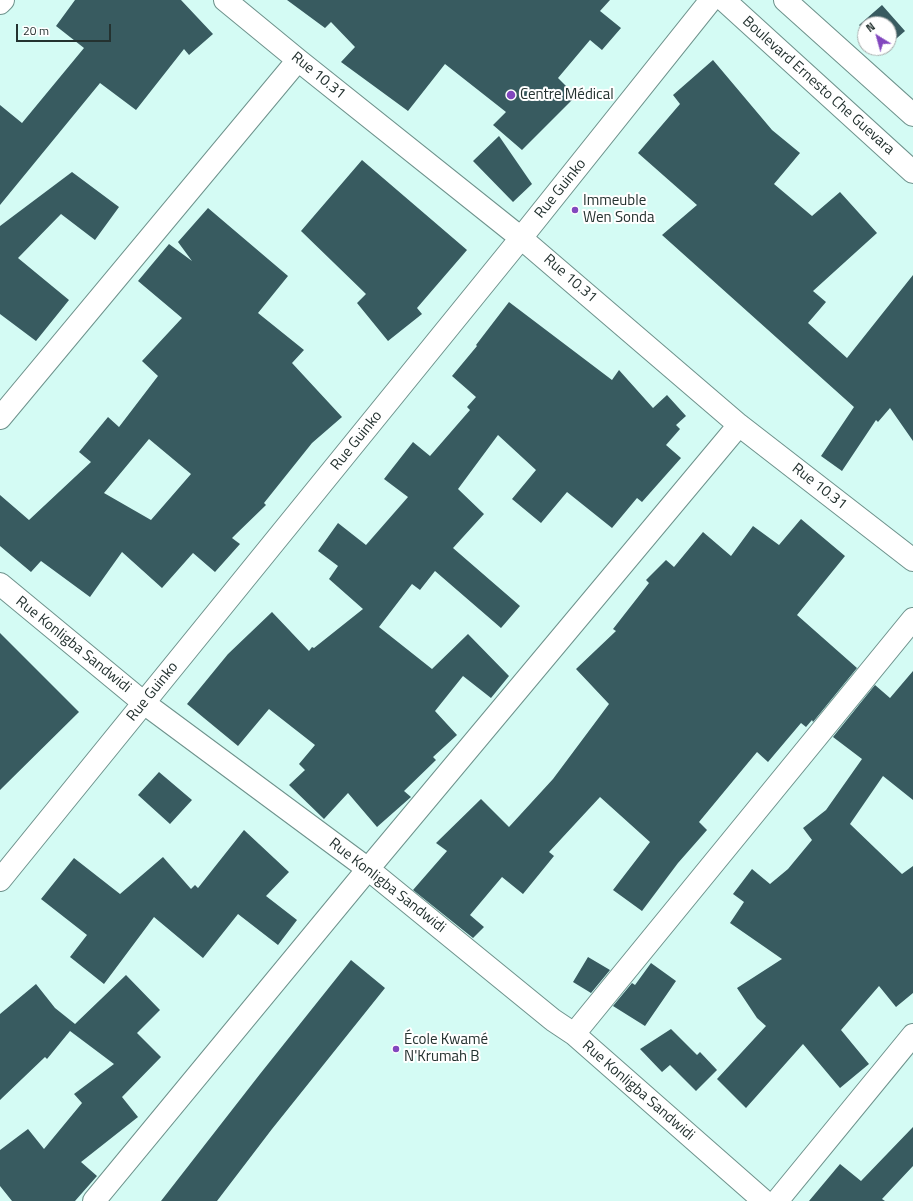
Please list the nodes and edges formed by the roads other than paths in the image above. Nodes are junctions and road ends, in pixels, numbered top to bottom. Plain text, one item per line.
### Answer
1 (3, 0) edge
2 (226, 0) edge
3 (712, 0) edge
4 (724, 0) edge
5 (785, 0) edge
6 (0, 3) edge
7 (298, 60) junction
8 (913, 115) edge
9 (913, 172) edge
10 (521, 238) junction
11 (0, 418) edge
12 (739, 425) junction
13 (913, 560) edge
14 (0, 584) edge
15 (913, 619) edge
16 (144, 703) junction
17 (368, 869) junction
18 (0, 880) edge
19 (574, 1034) junction
20 (913, 1035) edge
21 (94, 1201) edge
22 (764, 1201) edge
23 (777, 1201) edge

1 - 6 street
2 - 7 street, Rue 10.31
3 - 10 street, Rue Guinko
4 - 9 street, Boulevard Ernesto Che Guevara
5 - 8 street
7 - 10 street, Rue 10.31
7 - 11 street
10 - 12 street, Rue 10.31
10 - 16 street, Rue Guinko
12 - 13 street, Rue 10.31
12 - 17 street
14 - 16 street, Rue Konligba Sandwidi
15 - 19 street
16 - 17 street, Rue Konligba Sandwidi
16 - 18 street, Rue Guinko
17 - 19 street, Rue Konligba Sandwidi
17 - 21 street
19 - 22 street, Rue Konligba Sandwidi
20 - 23 street

